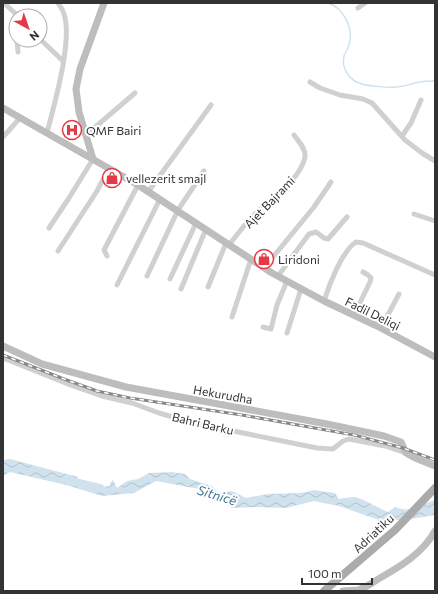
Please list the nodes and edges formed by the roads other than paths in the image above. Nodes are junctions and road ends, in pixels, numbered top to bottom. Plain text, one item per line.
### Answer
1 (58, 3) edge
2 (104, 3) edge
3 (365, 3) edge
4 (358, 8) dead end
5 (48, 47) edge
6 (18, 48) edge
7 (18, 52) dead end
8 (63, 62) junction
9 (310, 82) dead end
10 (135, 93) dead end
11 (421, 100) dead end
12 (210, 105) dead end
13 (3, 109) edge
14 (20, 118) junction
15 (47, 133) junction
16 (86, 135) junction
17 (294, 135) dead end
18 (3, 136) edge
19 (402, 136) junction
20 (93, 159) junction
21 (435, 161) edge
22 (109, 168) junction
23 (204, 171) dead end
24 (331, 182) dead end
25 (138, 185) junction
26 (148, 192) junction
27 (160, 199) junction
28 (178, 210) junction
29 (414, 214) dead end
30 (347, 217) dead end
31 (435, 221) edge
32 (196, 223) junction
33 (49, 228) dead end
34 (206, 229) junction
35 (228, 244) junction
36 (58, 252) dead end
37 (107, 256) dead end
38 (251, 259) junction
39 (264, 268) junction
40 (363, 272) dead end
41 (435, 275) edge
42 (147, 276) dead end
43 (278, 276) junction
44 (170, 279) dead end
45 (287, 281) junction
46 (117, 285) dead end
47 (208, 288) dead end
48 (181, 289) dead end
49 (301, 289) junction
50 (399, 294) dead end
51 (324, 301) junction
52 (354, 315) junction
53 (232, 317) dead end
54 (262, 327) dead end
55 (381, 328) junction
56 (287, 333) dead end
57 (3, 346) edge
58 (434, 355) edge
59 (3, 358) edge
60 (406, 453) junction
61 (435, 466) edge
62 (435, 488) edge
63 (435, 531) edge
64 (337, 581) junction
65 (328, 590) edge
66 (343, 591) edge

1 - 8 street
2 - 16 street
3 - 4 street
5 - 8 street
6 - 7 street
8 - 15 street
9 - 19 street
10 - 16 street
11 - 19 street
12 - 26 street
13 - 14 street, Fadil Deliqi
14 - 15 street, Fadil Deliqi
14 - 18 street
15 - 20 street, Fadil Deliqi
16 - 20 street
17 - 35 street, Ajet Bajrami
19 - 21 street
20 - 22 street, Fadil Deliqi
20 - 33 street
22 - 25 street, Fadil Deliqi
22 - 36 street
23 - 28 street
24 - 39 street
25 - 26 street, Fadil Deliqi
25 - 37 street
26 - 27 street, Fadil Deliqi
27 - 28 street, Fadil Deliqi
27 - 46 street
28 - 32 street, Fadil Deliqi
28 - 42 street
29 - 31 street
30 - 43 street
32 - 34 street, Fadil Deliqi
32 - 44 street
34 - 35 street, Fadil Deliqi
34 - 48 street
35 - 38 street, Fadil Deliqi
35 - 47 street
38 - 39 street, Fadil Deliqi
38 - 53 street
39 - 43 street, Fadil Deliqi
40 - 52 street
41 - 51 street
43 - 45 street, Fadil Deliqi
45 - 49 street, Fadil Deliqi
45 - 54 street
49 - 51 street, Fadil Deliqi
49 - 56 street
50 - 55 street
51 - 52 street, Fadil Deliqi
52 - 55 street, Fadil Deliqi
55 - 58 street, Fadil Deliqi
57 - 60 street, Hekurudha
59 - 60 street, Bahri Barku
60 - 61 street, Hekurudha
62 - 64 main road, Adriatiku
63 - 66 street
64 - 65 main road, Adriatiku
64 - 66 street

